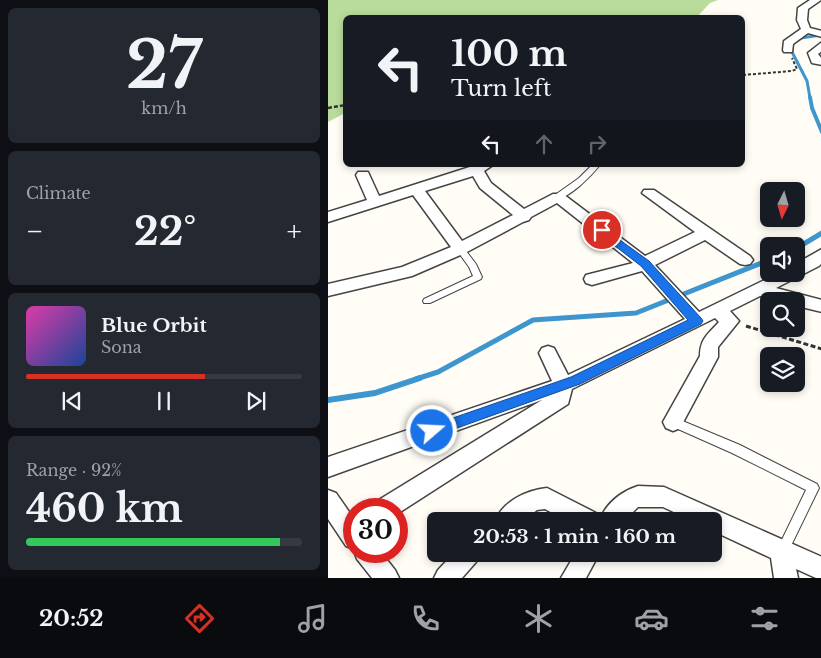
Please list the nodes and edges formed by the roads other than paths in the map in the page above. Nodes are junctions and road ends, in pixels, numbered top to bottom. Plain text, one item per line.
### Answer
1 (816, 0) edge
2 (815, 32) edge
3 (822, 45) edge
4 (788, 50) road end
5 (822, 62) edge
6 (594, 167) edge
7 (481, 168) edge
8 (363, 175) dead end
9 (416, 190) junction
10 (649, 193) dead end
11 (558, 197) junction
12 (375, 203) junction
13 (524, 216) junction
14 (328, 217) edge
15 (706, 233) junction
16 (460, 248) junction
17 (822, 254) edge
18 (746, 260) dead end
19 (645, 264) junction
20 (805, 266) edge
21 (592, 279) dead end
22 (774, 282) edge
23 (328, 290) edge
24 (759, 290) junction
25 (427, 301) dead end
26 (822, 306) edge
27 (724, 316) junction
28 (697, 321) junction
29 (548, 353) dead end
30 (563, 385) junction
31 (673, 422) joint
32 (328, 467) edge
33 (402, 498) edge
34 (328, 500) edge
35 (517, 512) edge
36 (572, 512) edge
37 (618, 512) edge
38 (694, 512) edge
39 (343, 521) edge
40 (722, 525) edge
41 (782, 553) junction
42 (461, 562) edge
43 (583, 562) edge
44 (375, 563) edge
45 (822, 569) edge
46 (388, 578) edge
47 (446, 578) edge
48 (573, 578) edge
49 (786, 578) edge

1 - 2 street
2 - 4 street
3 - 5 street
6 - 11 lane
7 - 9 street
7 - 13 street
8 - 12 street
9 - 12 street
9 - 16 street
10 - 15 street
11 - 13 street
11 - 19 street
12 - 14 street
13 - 16 street
15 - 18 street
15 - 19 street
16 - 23 street
16 - 25 lane
17 - 20 street
19 - 21 street
19 - 28 street
22 - 24 street
24 - 26 street
24 - 27 street
27 - 28 street
27 - 31 street
28 - 30 street
29 - 30 street
30 - 32 street
30 - 33 street
31 - 41 lane
34 - 39 street
35 - 36 street
37 - 38 street
40 - 41 street
41 - 45 street
41 - 49 street
42 - 47 street
43 - 48 street
44 - 46 street

